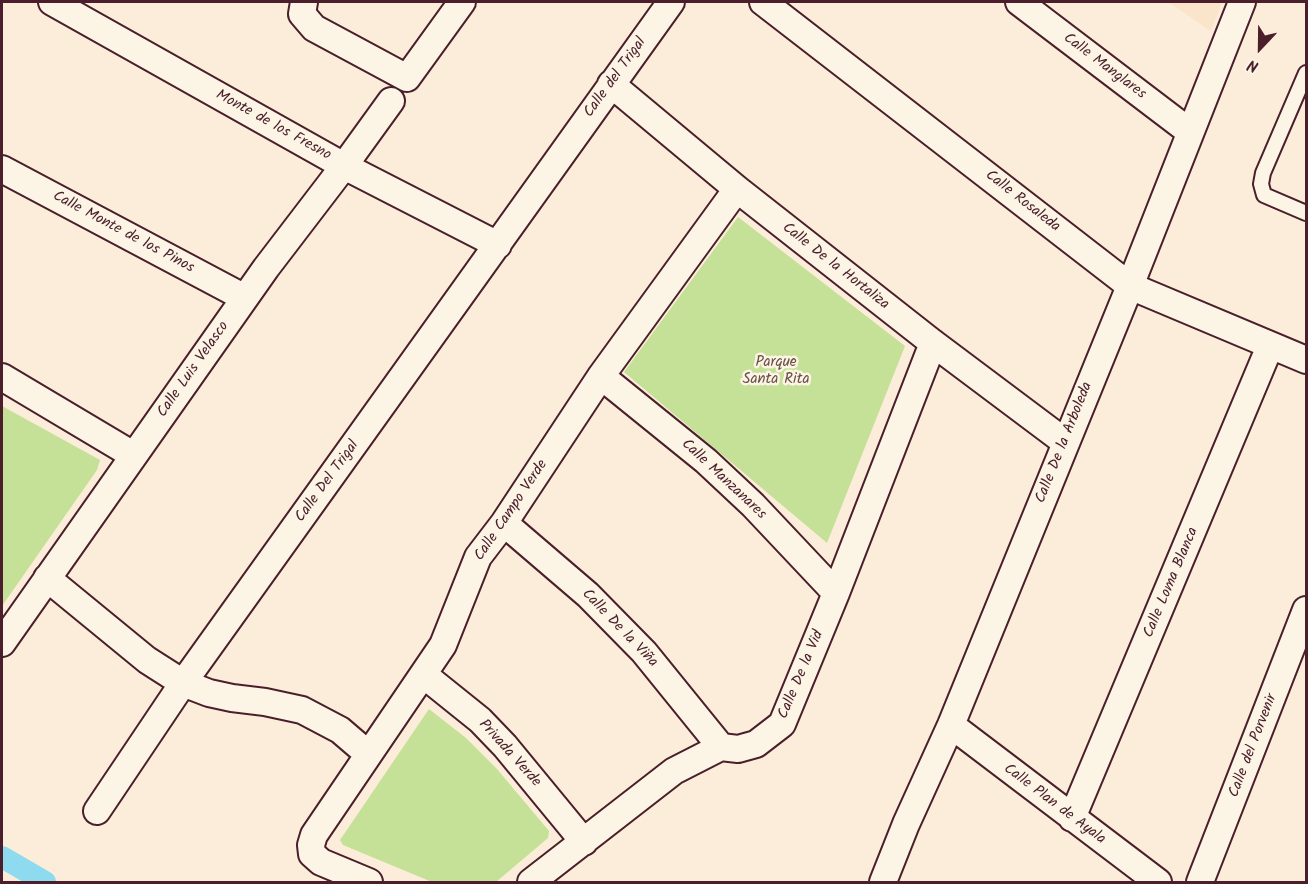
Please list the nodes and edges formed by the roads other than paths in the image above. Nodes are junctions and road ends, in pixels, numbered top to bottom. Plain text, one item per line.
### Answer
1 (52, 2) edge
2 (304, 2) edge
3 (462, 2) edge
4 (671, 2) edge
5 (763, 2) edge
6 (1018, 2) edge
7 (1242, 2) edge
8 (1306, 73) edge
9 (611, 84) junction
10 (391, 101) dead end
11 (1190, 132) junction
12 (561, 154) joint
13 (344, 166) junction
14 (2, 169) edge
15 (737, 189) junction
16 (1306, 213) edge
17 (498, 245) junction
18 (1130, 286) junction
19 (244, 298) junction
20 (933, 343) junction
21 (1270, 346) junction
22 (1306, 360) edge
23 (601, 376) junction
24 (2, 377) edge
25 (1065, 442) junction
26 (133, 455) junction
27 (504, 523) junction
28 (47, 578) junction
29 (836, 593) junction
30 (1306, 610) edge
31 (2, 643) edge
32 (424, 675) junction
33 (183, 683) junction
34 (951, 725) junction
35 (721, 747) junction
36 (368, 754) junction
37 (97, 812) dead end
38 (1072, 819) junction
39 (584, 842) junction
40 (369, 882) edge
41 (531, 882) edge
42 (882, 882) edge
43 (1158, 882) edge
44 (1200, 882) edge

1 - 13 street, Monte de los Fresno
2 - 3 street
4 - 9 street, Calle del Trigal
5 - 18 street, Calle Rosaleda
6 - 11 street, Calle Manglares
7 - 11 street, Calle De la Arboleda
8 - 16 lane
9 - 12 street, Calle del Trigal
9 - 15 street, Calle De la Hortaliza
10 - 13 street, Calle Luis Velasco
11 - 18 street, Calle De la Arboleda
12 - 17 street, Calle Del Trigal
13 - 17 street, Monte de los Fresno
13 - 19 street, Calle Luis Velasco
14 - 19 street, Calle Monte de los Pinos
15 - 20 street, Calle De la Hortaliza
15 - 23 street, Calle Campo Verde
17 - 33 street, Calle Del Trigal
18 - 21 street, Calle Rosaleda
18 - 25 street, Calle De la Arboleda
19 - 26 street, Calle Luis Velasco
20 - 25 street, Calle De la Hortaliza
20 - 29 street, Calle De la Vid
21 - 22 street, Calle Rosaleda
21 - 38 street, Calle Loma Blanca
23 - 27 street, Calle Campo Verde
23 - 29 street, Calle Manzanares
24 - 26 street
25 - 34 street, Calle De la Arboleda
26 - 28 street, Calle Luis Velasco
27 - 32 street, Calle Campo Verde
27 - 35 street, Calle De la Viña
28 - 31 street, Calle Luis Velasco
28 - 33 street
29 - 35 street, Calle De la Vid
30 - 44 street, Calle del Porvenir
32 - 36 street, Calle Campo Verde
32 - 39 street, Privada Verde
33 - 36 street
33 - 37 street, Calle Del Trigal
34 - 38 street, Calle Plan de Ayala
34 - 42 street, Calle De la Arboleda
35 - 39 street, Calle De la Vid
36 - 40 street, Calle Campo Verde
38 - 43 street, Calle Plan de Ayala
39 - 41 street, Calle De la Vid

